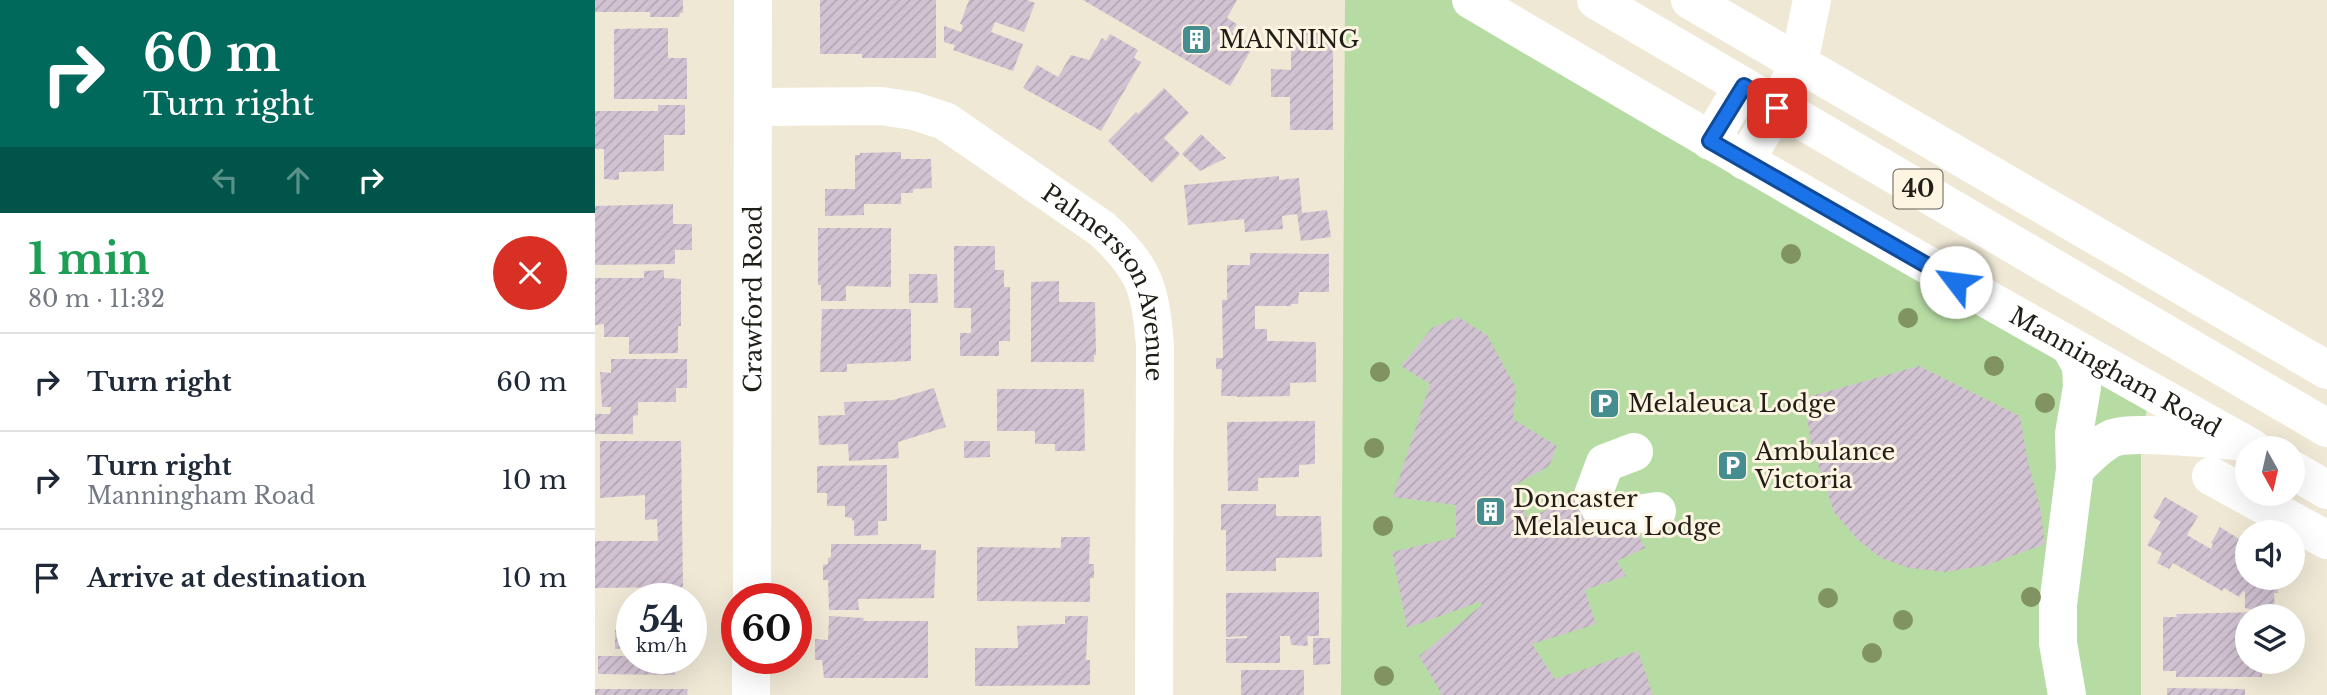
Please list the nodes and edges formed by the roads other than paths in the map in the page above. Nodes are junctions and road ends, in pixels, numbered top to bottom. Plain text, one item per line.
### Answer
1 (753, 0) edge
2 (1471, 0) edge
3 (1596, 0) edge
4 (1690, 0) edge
5 (1810, 0) edge
6 (1784, 54) junction
7 (1744, 86) junction
8 (753, 107) junction
9 (1777, 108) junction
10 (1710, 141) junction
11 (1745, 161) junction
12 (2071, 348) junction
13 (2327, 370) edge
14 (2327, 428) edge
15 (2235, 439) edge
16 (2235, 444) edge
17 (1634, 452) dead end
18 (2075, 469) junction
19 (2211, 476) dead end
20 (2305, 477) edge
21 (2327, 490) edge
22 (1657, 511) dead end
23 (2327, 540) edge
24 (752, 583) edge
25 (751, 674) edge
26 (751, 695) edge
27 (1154, 695) edge
28 (2067, 695) edge

1 - 8 street, Crawford Road
2 - 10 street, Manningham Road / 40
3 - 7 street, 40
4 - 6 street
5 - 6 street
6 - 7 street
6 - 9 street
6 - 13 street
7 - 9 street, 40
7 - 10 street
8 - 24 street, Crawford Road
8 - 27 street, Palmerston Avenue
9 - 11 street
9 - 14 street, 40
10 - 11 street, Manningham Road / 40
11 - 12 street, Manningham Road / 40
12 - 15 street, Manningham Road / 40
12 - 18 street
16 - 18 street
17 - 22 street
18 - 28 street
19 - 23 street, Manningham Road
20 - 21 street
25 - 26 street

